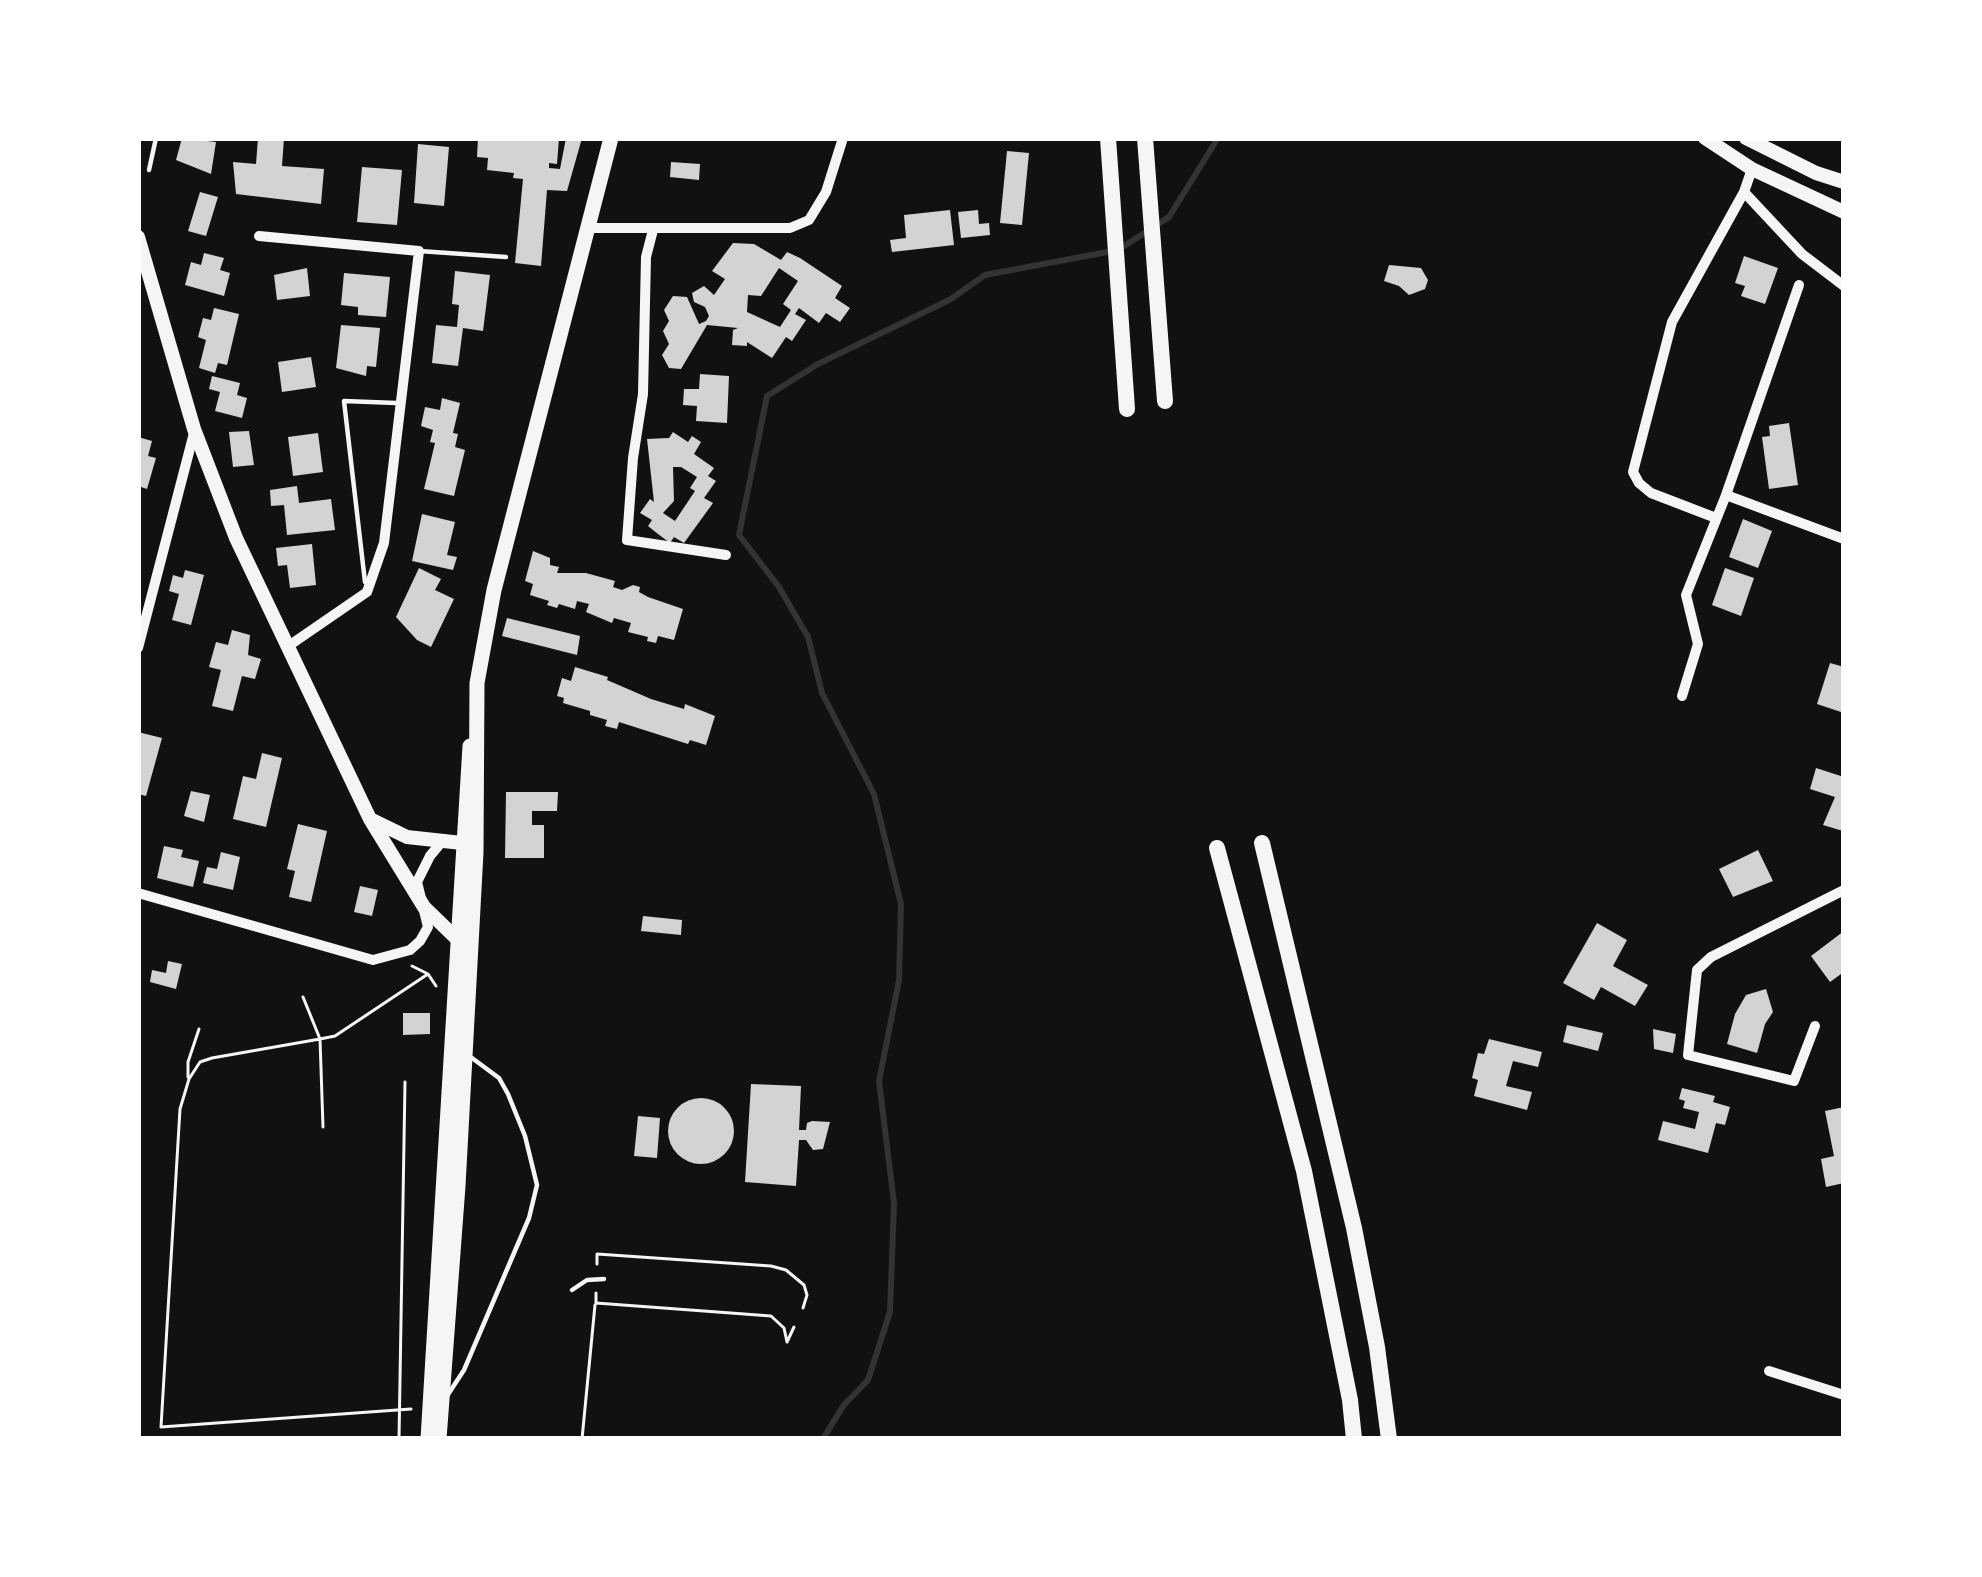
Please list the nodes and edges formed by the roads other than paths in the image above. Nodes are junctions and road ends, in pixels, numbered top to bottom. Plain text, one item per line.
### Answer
1 (156, 138) edge
2 (611, 138) edge
3 (843, 138) edge
4 (1108, 138) edge
5 (1145, 138) edge
6 (1705, 138) edge
7 (1746, 138) edge
8 (1752, 169) junction
9 (148, 170) dead end
10 (1844, 182) edge
11 (1744, 193) junction
12 (1844, 212) edge
13 (588, 228) junction
14 (652, 230) junction
15 (259, 236) dead end
16 (138, 238) edge
17 (419, 250) junction
18 (506, 257) dead end
19 (1798, 285) dead end
20 (1844, 286) edge
21 (1166, 401) dead end
22 (402, 404) junction
23 (1127, 409) dead end
24 (194, 429) junction
25 (1726, 495) junction
26 (1716, 518) junction
27 (1844, 538) edge
28 (726, 555) dead end
29 (367, 592) junction
30 (287, 647) junction
31 (138, 648) edge
32 (1682, 696) dead end
33 (370, 819) junction
34 (444, 839) junction
35 (1262, 843) dead end
36 (469, 847) junction
37 (1217, 848) dead end
38 (1844, 890) edge
39 (138, 893) edge
40 (424, 907) junction
41 (456, 938) junction
42 (1815, 1026) dead end
43 (465, 1050) junction
44 (604, 1279) dead end
45 (572, 1290) dead end
46 (1769, 1370) dead end
47 (1844, 1395) edge
48 (444, 1401) junction
49 (428, 1439) edge
50 (440, 1439) edge
51 (1354, 1439) edge
52 (1388, 1439) edge

1 - 9 lane
2 - 13 main road
3 - 14 street
4 - 23 highway
5 - 21 highway
6 - 8 main road
7 - 10 main road
8 - 11 street
8 - 12 main road
11 - 20 street
11 - 26 street
13 - 14 street
13 - 36 main road
14 - 28 street
15 - 17 street
16 - 24 main road
17 - 18 lane
17 - 22 street
19 - 25 street
22 - 29 street
22 - 29 lane
24 - 30 main road
24 - 31 street
25 - 26 street
25 - 27 street
26 - 32 street
29 - 30 street
30 - 33 main road
33 - 34 main road
33 - 40 main road
34 - 36 main road
34 - 40 street
35 - 52 highway
36 - 41 main road
36 - 43 main road
37 - 51 highway
38 - 42 street
39 - 40 street
40 - 41 main road
41 - 49 main road
43 - 48 main road
43 - 48 lane
44 - 45 lane
46 - 47 street
48 - 50 main road

